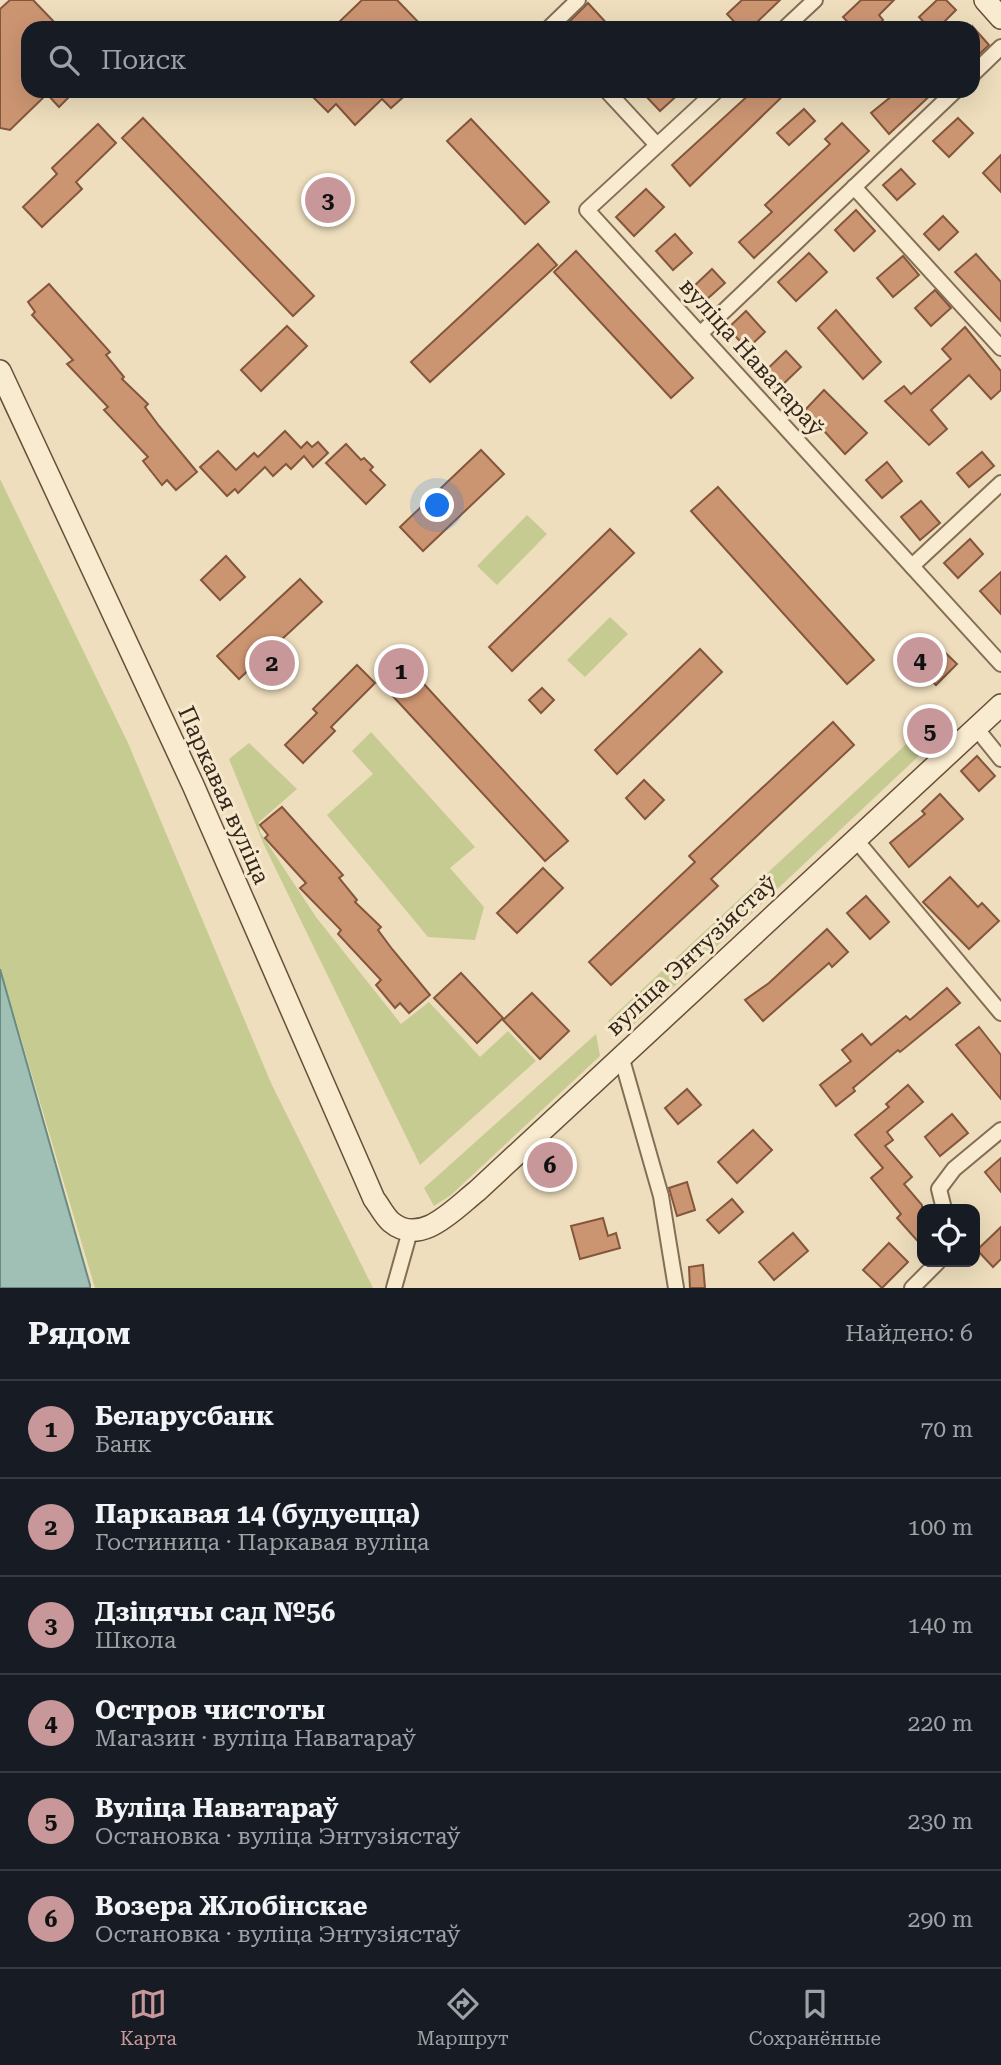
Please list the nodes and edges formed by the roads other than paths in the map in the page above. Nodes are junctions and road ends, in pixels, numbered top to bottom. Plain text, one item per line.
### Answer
1 (579, 0) edge
2 (815, 0) edge
3 (985, 0) edge
4 (1001, 18) edge
5 (556, 21) edge
6 (792, 21) edge
7 (1001, 47) edge
8 (980, 67) edge
9 (613, 98) edge
10 (708, 98) edge
11 (948, 98) edge
12 (657, 145) junction
13 (854, 187) junction
14 (700, 334) junction
15 (1001, 348) edge
16 (0, 371) edge
17 (1001, 483) edge
18 (912, 566) junction
19 (1001, 664) edge
20 (1001, 705) edge
21 (976, 728) junction
22 (1001, 759) edge
23 (856, 840) junction
24 (1001, 1013) edge
25 (621, 1056) junction
26 (1001, 1130) edge
27 (943, 1204) edge
28 (410, 1231) junction
29 (933, 1267) edge
30 (394, 1288) edge
31 (676, 1288) edge
32 (912, 1288) edge

1 - 5 street
2 - 6 street
3 - 4 main road
7 - 8 street
9 - 12 street
10 - 12 street, вуліца Наватараў
11 - 13 street
12 - 14 street, вуліца Наватараў
13 - 14 street
13 - 15 street
14 - 18 street, вуліца Наватараў
16 - 28 main road, Паркавая вуліца
17 - 18 street
18 - 19 street, вуліца Наватараў
20 - 21 main road, вуліца Энтузіястаў
21 - 22 street
21 - 23 main road, вуліца Энтузіястаў
23 - 24 street
23 - 25 main road, вуліца Энтузіястаў
25 - 28 main road, вуліца Энтузіястаў
25 - 31 street
26 - 27 street
28 - 30 street
29 - 32 street

